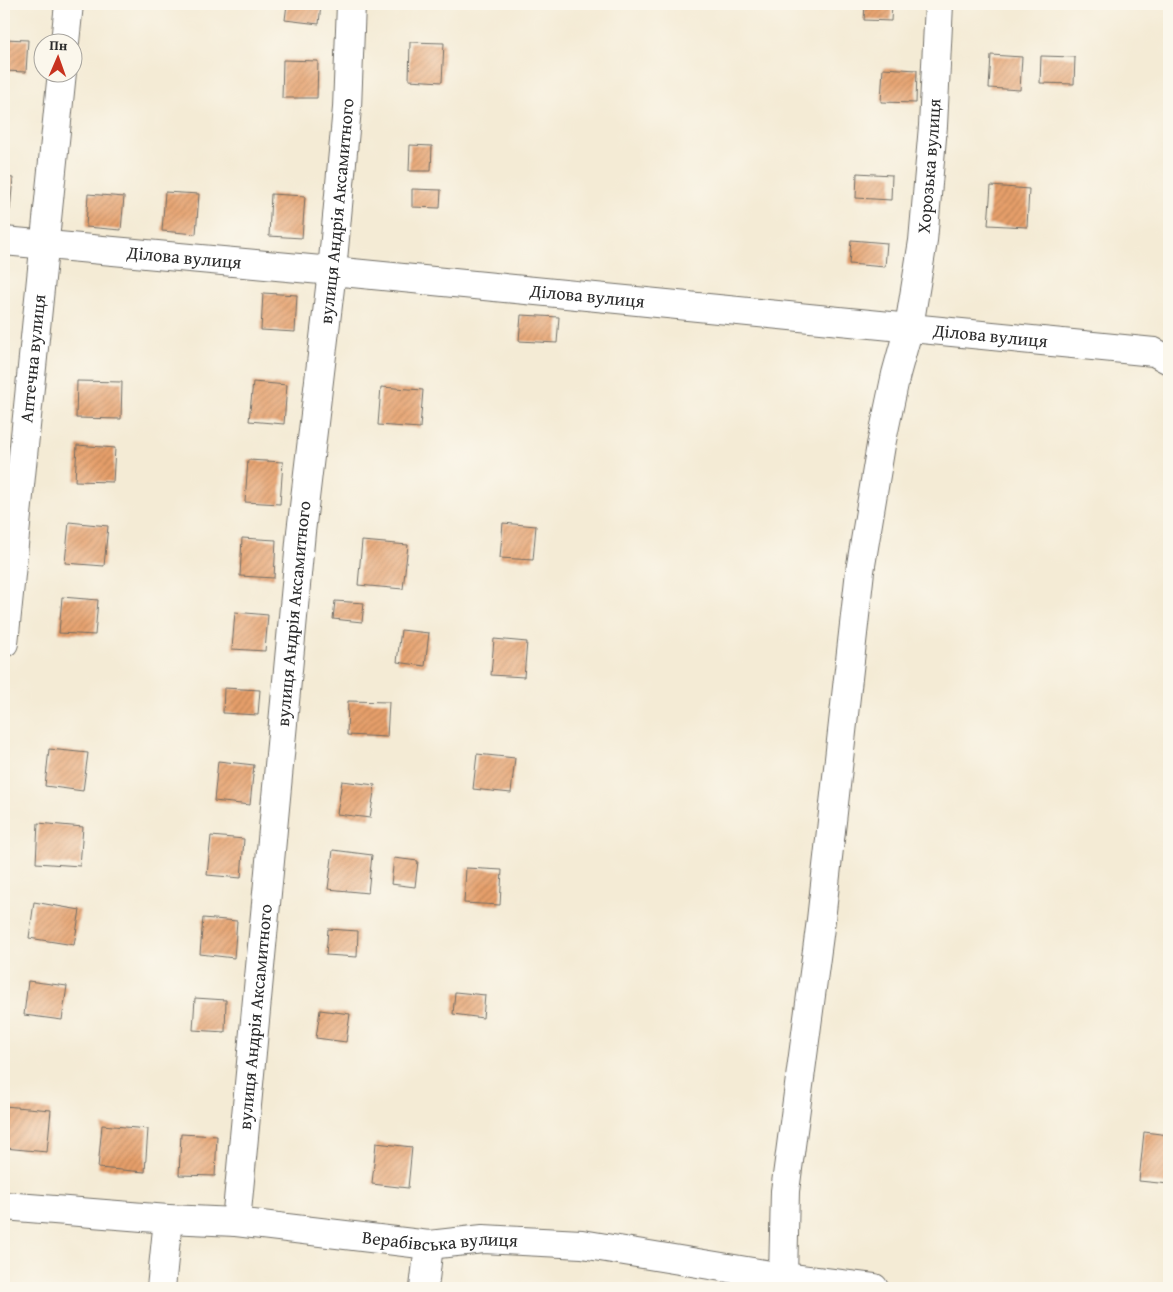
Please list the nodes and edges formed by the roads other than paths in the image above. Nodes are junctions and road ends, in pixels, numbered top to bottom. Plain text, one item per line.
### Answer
1 (69, 4) edge
2 (350, 4) edge
3 (939, 4) edge
4 (66, 32) edge
5 (61, 82) edge
6 (4, 241) edge
7 (45, 244) junction
8 (332, 271) junction
9 (909, 327) junction
10 (1169, 360) edge
11 (4, 643) edge
12 (4, 1206) edge
13 (168, 1219) junction
14 (236, 1222) junction
15 (429, 1245) junction
16 (783, 1278) junction
17 (161, 1288) edge
18 (424, 1288) edge
19 (874, 1288) edge

1 - 4 street
2 - 8 street, вулиця Андрія Аксамитного
3 - 9 street, Хорозька вулиця
5 - 7 street, Аптечна вулиця
6 - 7 street, Ділова вулиця
7 - 8 street, Ділова вулиця
7 - 11 street, Аптечна вулиця
8 - 9 street, Ділова вулиця
8 - 14 street, вулиця Андрія Аксамитного
9 - 10 street, Ділова вулиця
9 - 16 street, Хорозька вулиця
12 - 13 street, Верабівська вулиця
13 - 14 street, Верабівська вулиця
13 - 17 street
14 - 15 street, Верабівська вулиця
15 - 16 street, Верабівська вулиця
15 - 18 street
16 - 19 street, Верабівська вулиця

